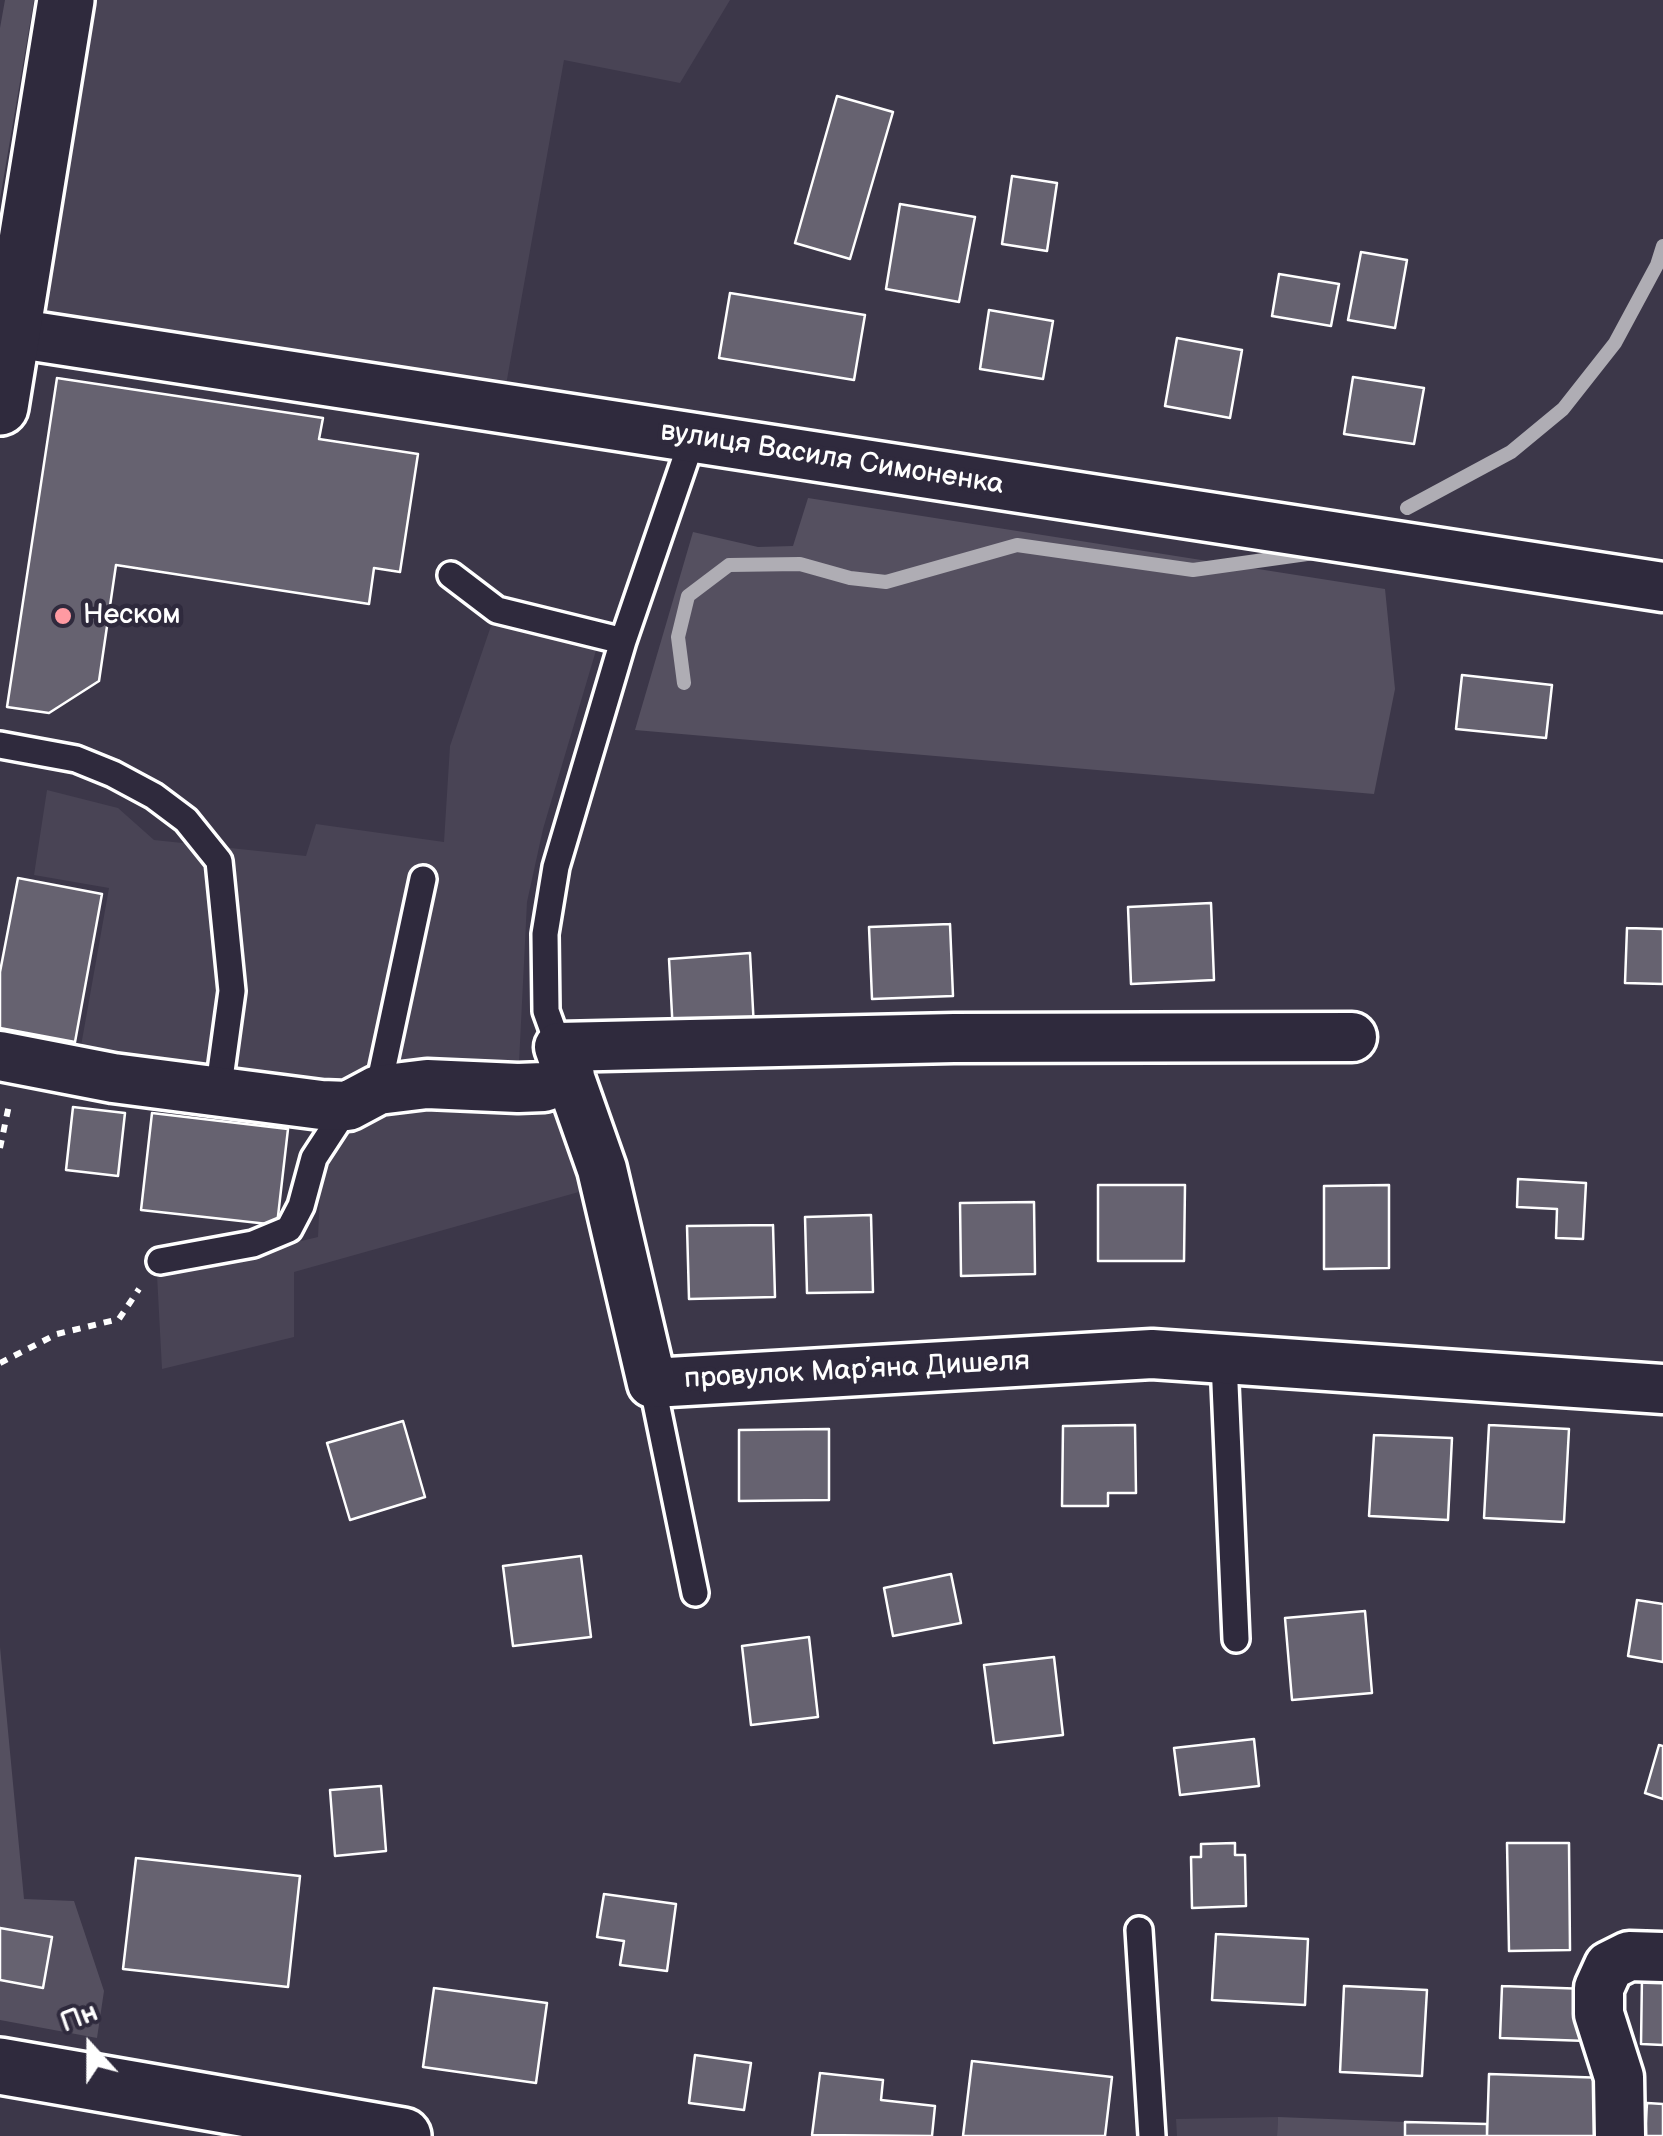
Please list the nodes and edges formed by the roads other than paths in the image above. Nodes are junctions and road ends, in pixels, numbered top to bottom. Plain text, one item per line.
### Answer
1 (66, 0) edge
2 (5, 331) edge
3 (0, 407) edge
4 (693, 437) junction
5 (452, 575) dead end
6 (1663, 587) edge
7 (623, 641) junction
8 (0, 745) edge
9 (423, 879) dead end
10 (1352, 1037) dead end
11 (0, 1056) edge
12 (564, 1062) junction
13 (218, 1093) junction
14 (363, 1098) junction
15 (160, 1262) road end
16 (1224, 1362) junction
17 (652, 1383) junction
18 (1663, 1389) edge
19 (695, 1592) dead end
20 (1236, 1638) dead end
21 (1139, 1930) dead end
22 (1663, 1957) edge
23 (0, 2066) edge
24 (280, 2126) edge
25 (403, 2136) edge
26 (1152, 2136) edge
27 (1620, 2136) edge

1 - 2 street
2 - 3 street
2 - 4 street, вулиця Василя Симоненка
4 - 6 street, вулиця Василя Симоненка
4 - 7 lane
5 - 7 lane
7 - 12 lane
8 - 13 lane
9 - 14 lane
10 - 12 street
11 - 13 street
12 - 14 street
12 - 17 street, провулок Марʼяна Дишеля
13 - 14 street
14 - 15 lane
16 - 17 street, провулок Марʼяна Дишеля
16 - 18 street, провулок Марʼяна Дишеля
16 - 20 lane
17 - 19 lane
21 - 26 lane
22 - 27 street
23 - 24 street
24 - 25 street

